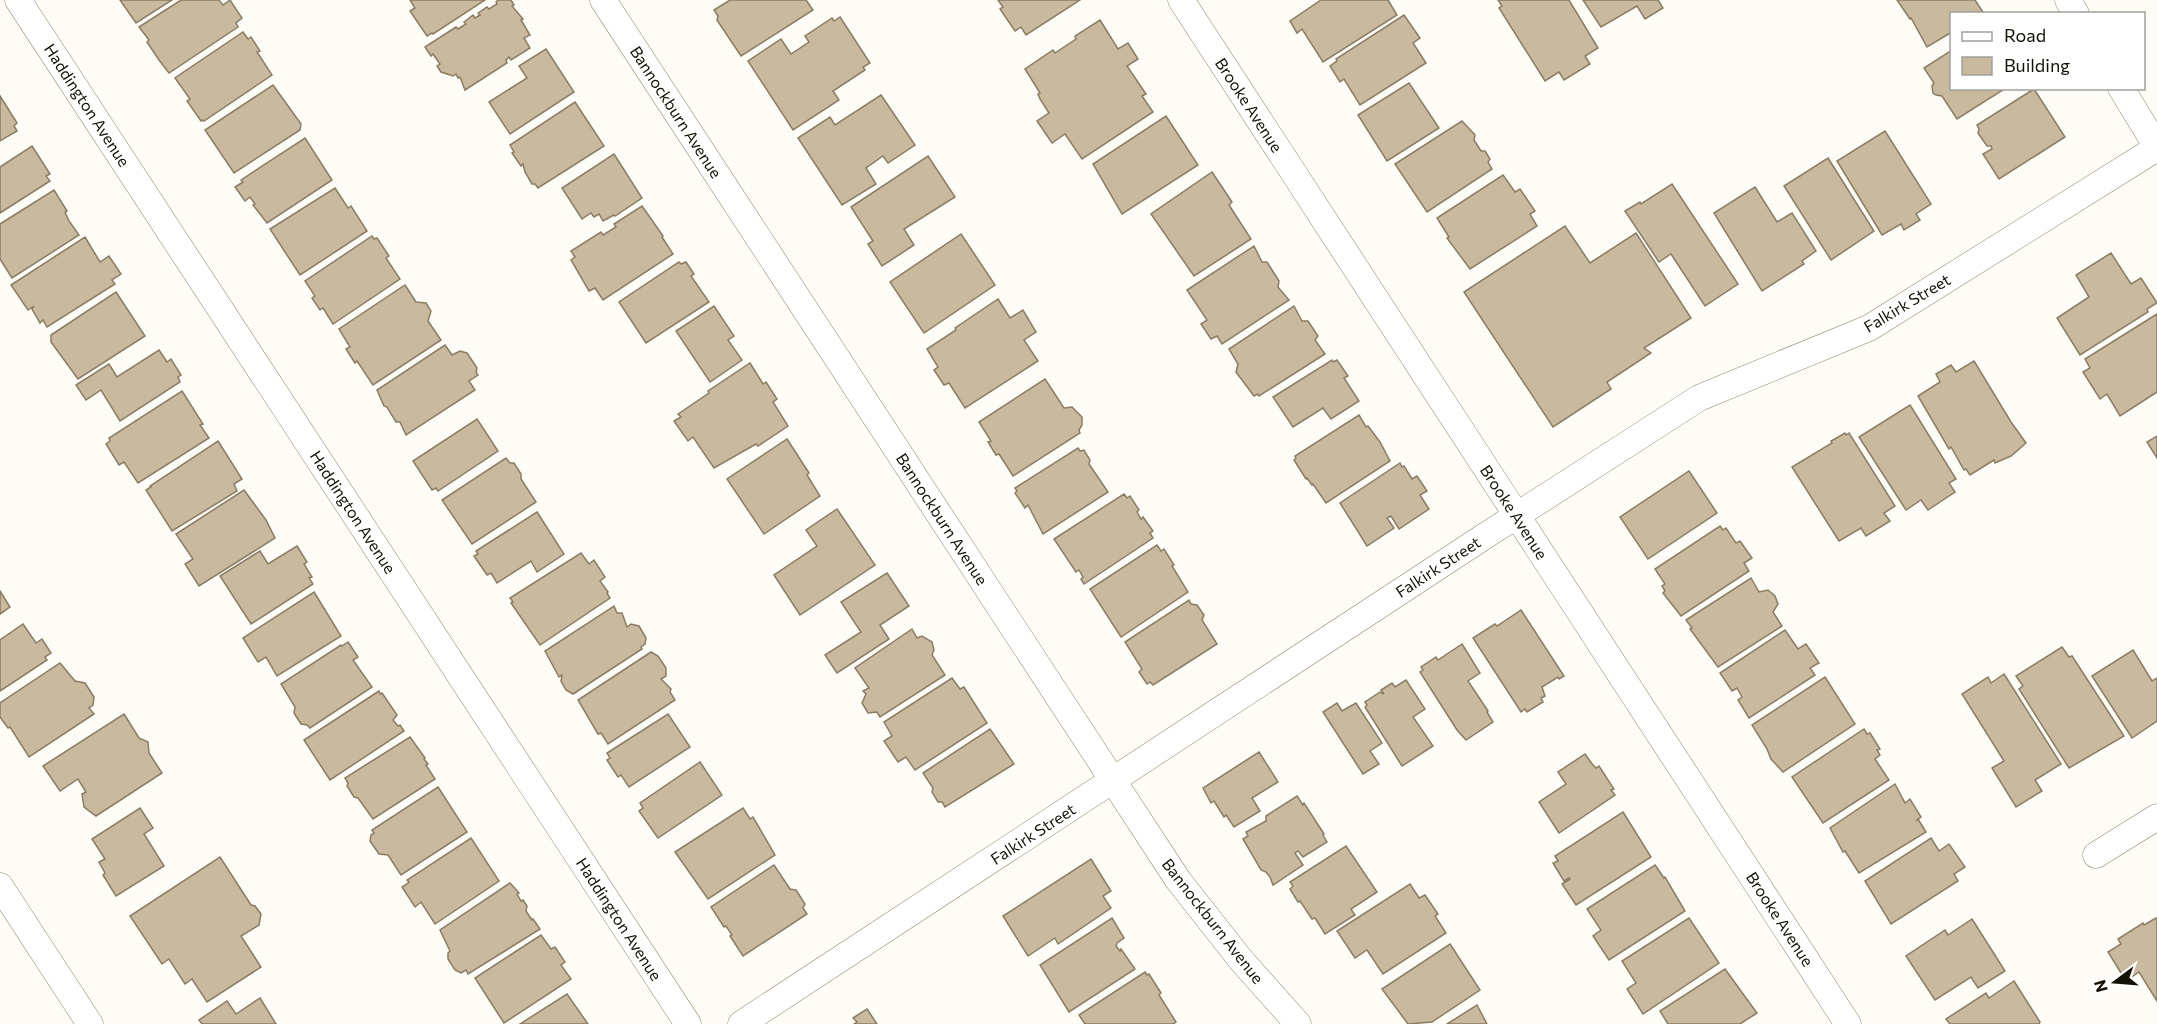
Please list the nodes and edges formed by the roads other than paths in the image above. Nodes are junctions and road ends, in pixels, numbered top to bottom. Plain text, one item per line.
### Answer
1 (18, 0) edge
2 (603, 0) edge
3 (1181, 0) edge
4 (2122, 90) edge
5 (2157, 148) edge
6 (1517, 516) junction
7 (1113, 782) junction
8 (2157, 817) edge
9 (2096, 855) dead end
10 (0, 886) edge
11 (90, 1024) edge
12 (688, 1024) edge
13 (741, 1024) edge
14 (1298, 1024) edge
15 (1848, 1024) edge

1 - 12 street, Haddington Avenue
2 - 7 street, Bannockburn Avenue
3 - 6 street, Brooke Avenue
4 - 5 street
5 - 6 street, Falkirk Street
6 - 7 street, Falkirk Street
6 - 15 street, Brooke Avenue
7 - 13 street, Falkirk Street
7 - 14 street, Bannockburn Avenue
8 - 9 street
10 - 11 street

